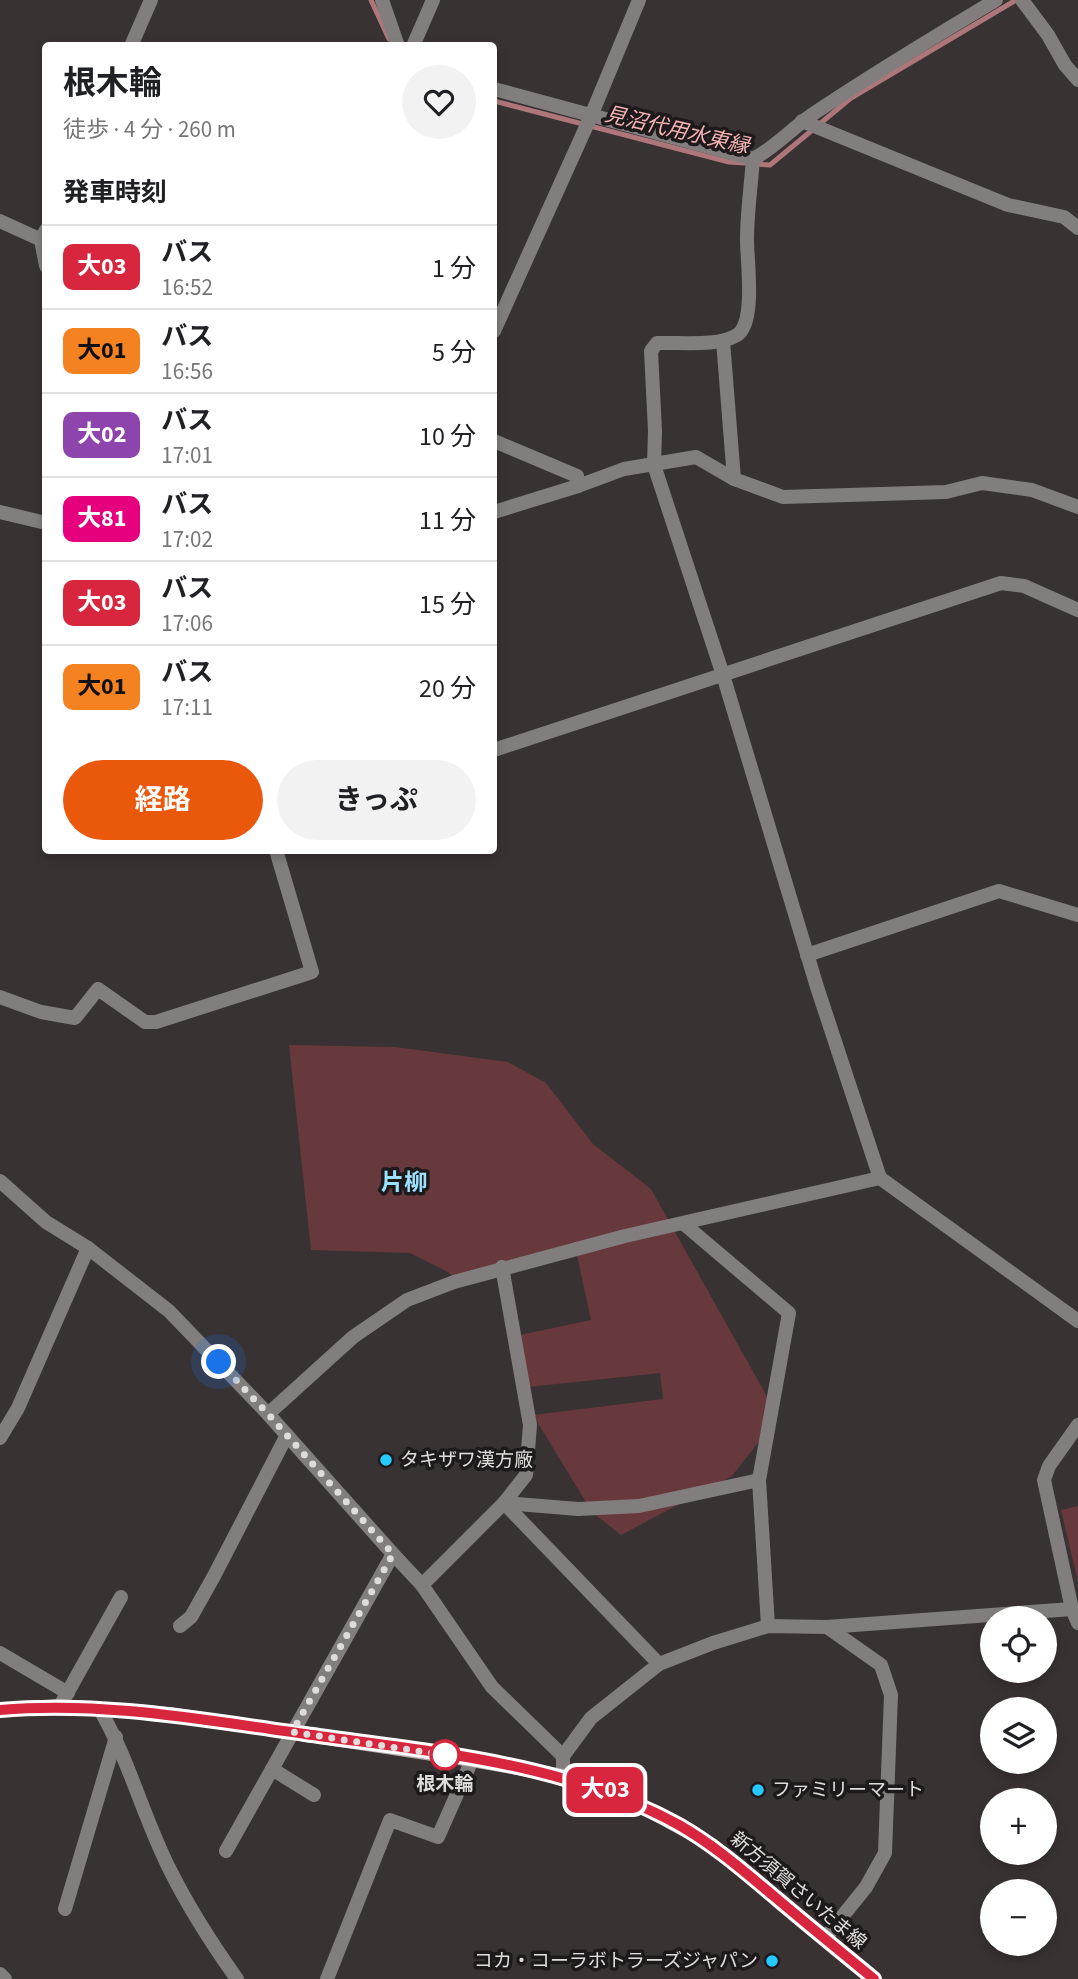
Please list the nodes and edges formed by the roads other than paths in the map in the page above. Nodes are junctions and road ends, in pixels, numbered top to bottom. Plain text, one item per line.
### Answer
1 (151, 0) edge
2 (382, 0) edge
3 (433, 0) edge
4 (639, 0) edge
5 (996, 0) edge
6 (1022, 0) edge
7 (133, 42) edge
8 (397, 42) edge
9 (415, 42) edge
10 (1078, 80) edge
11 (497, 90) edge
12 (591, 116) junction
13 (802, 121) junction
14 (753, 159) junction
15 (0, 221) edge
16 (1078, 228) edge
17 (42, 236) edge
18 (497, 324) edge
19 (723, 341) junction
20 (497, 442) edge
21 (654, 465) junction
22 (734, 478) junction
23 (578, 486) junction
24 (1078, 507) edge
25 (497, 511) edge
26 (0, 512) edge
27 (42, 522) edge
28 (1078, 610) edge
29 (723, 675) junction
30 (497, 749) edge
31 (277, 854) edge
32 (1078, 915) edge
33 (807, 955) junction
34 (0, 997) edge
35 (880, 1178) junction
36 (0, 1181) edge
37 (684, 1224) junction
38 (88, 1248) junction
39 (502, 1267) junction
40 (1078, 1321) edge
41 (268, 1414) junction
42 (1078, 1425) edge
43 (287, 1435) junction
44 (0, 1438) edge
45 (759, 1480) junction
46 (503, 1503) junction
47 (393, 1554) junction
48 (422, 1585) junction
49 (121, 1597) dead end
50 (1072, 1609) junction
51 (1078, 1623) edge
52 (180, 1626) dead end
53 (768, 1626) junction
54 (827, 1627) junction
55 (0, 1653) edge
56 (659, 1664) junction
57 (68, 1693) junction
58 (60, 1706) junction
59 (99, 1708) junction
60 (0, 1710) edge
61 (292, 1732) junction
62 (116, 1737) junction
63 (563, 1756) junction
64 (472, 1759) junction
65 (272, 1769) junction
66 (563, 1776) junction
67 (314, 1796) dead end
68 (226, 1850) dead end
69 (65, 1909) dead end
70 (825, 1938) junction
71 (0, 1974) edge
72 (5, 1979) edge
73 (237, 1979) edge
74 (327, 1979) edge
75 (874, 1979) edge

1 - 7 street
2 - 8 street
3 - 9 street
4 - 12 street
5 - 13 street
6 - 10 street
11 - 12 street
12 - 14 street
12 - 18 street
13 - 14 street
13 - 16 street
14 - 19 street
15 - 17 street
19 - 21 street
19 - 22 street
20 - 23 street
21 - 22 street
21 - 23 street
21 - 29 street
22 - 24 street
23 - 25 street
26 - 27 street
28 - 29 street
29 - 30 street
29 - 33 street
31 - 34 street
32 - 33 street
33 - 35 street
35 - 37 street
35 - 40 street
36 - 38 street
37 - 39 street
37 - 45 street
38 - 41 street
38 - 44 street
39 - 41 street
39 - 46 street
41 - 43 street
42 - 50 street
43 - 47 street
43 - 52 street
45 - 46 street
45 - 53 street
46 - 48 street
46 - 56 street
47 - 48 street
47 - 61 street
48 - 63 street
49 - 57 street
50 - 51 street
50 - 54 street
53 - 54 street
53 - 56 street
54 - 70 street
55 - 57 street
56 - 63 street
57 - 58 street
58 - 59 main road, 新方須賀さいたま線
58 - 60 main road, 新方須賀さいたま線
59 - 61 main road, 新方須賀さいたま線
59 - 62 street
61 - 64 main road, 新方須賀さいたま線
61 - 65 street
62 - 69 street
62 - 73 street
63 - 66 street
64 - 66 main road, 新方須賀さいたま線
64 - 74 street
65 - 67 street
65 - 68 street
66 - 70 main road, 新方須賀さいたま線
70 - 75 main road, 新方須賀さいたま線
71 - 72 street

